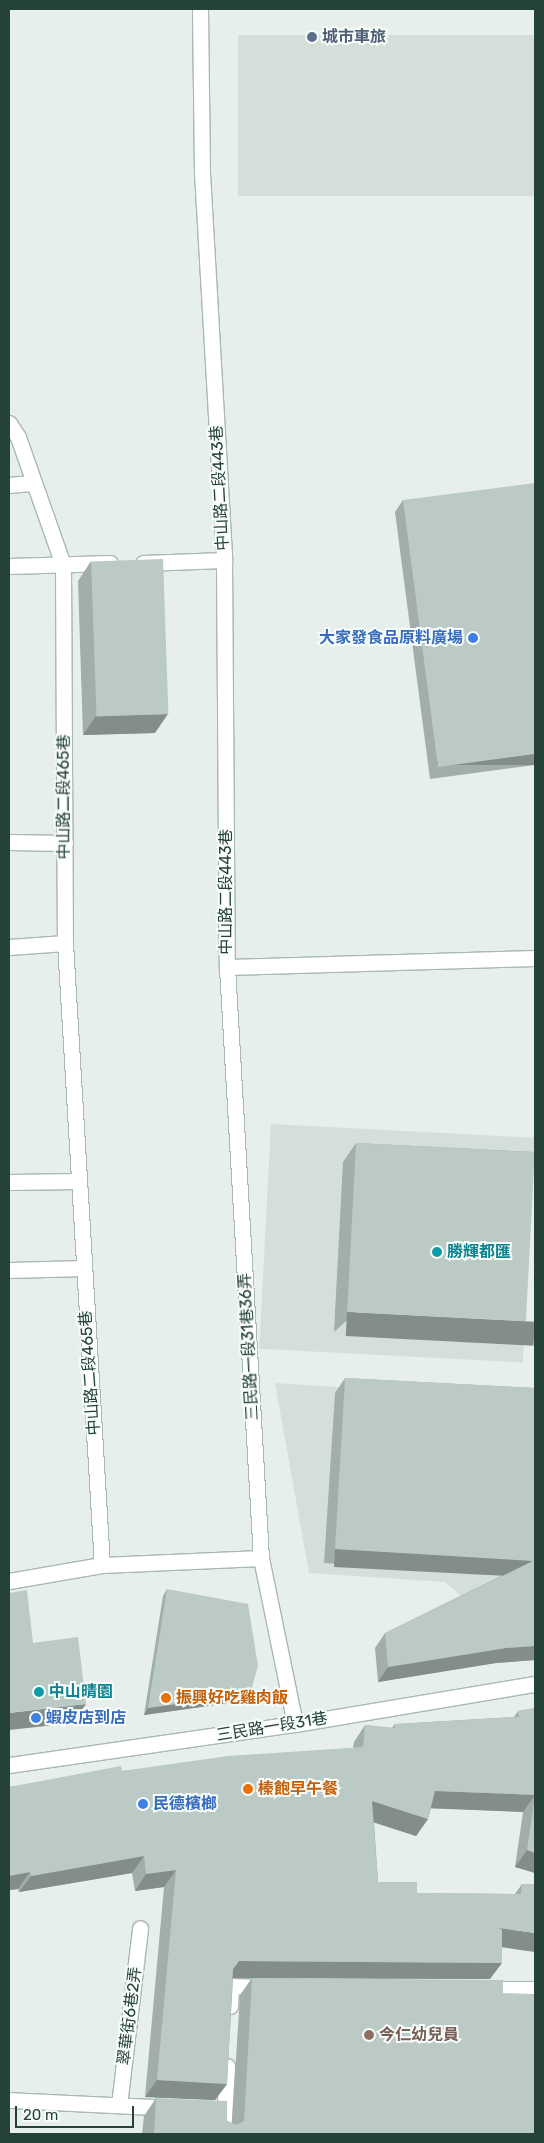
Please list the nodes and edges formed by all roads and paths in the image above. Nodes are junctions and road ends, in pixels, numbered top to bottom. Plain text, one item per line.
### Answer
1 (200, 9) edge
2 (9, 423) edge
3 (34, 483) junction
4 (9, 485) edge
5 (224, 560) junction
6 (63, 565) junction
7 (9, 566) edge
8 (9, 842) edge
9 (65, 843) junction
10 (65, 943) junction
11 (9, 947) edge
12 (535, 958) edge
13 (227, 967) junction
14 (78, 1181) junction
15 (9, 1182) edge
16 (84, 1268) junction
17 (9, 1270) edge
18 (261, 1558) junction
19 (102, 1565) junction
20 (9, 1581) edge
21 (535, 1684) edge
22 (295, 1724) junction
23 (9, 1765) edge
24 (140, 1928) dead end
25 (280, 1987) edge
26 (466, 1989) edge
27 (535, 1989) edge
28 (229, 2024) edge
29 (228, 2053) edge
30 (9, 2100) edge
31 (119, 2105) junction
32 (186, 2108) edge
33 (206, 2109) edge
34 (225, 2110) junction
35 (223, 2134) edge

1 - 5 street, 中山路二段443巷
2 - 3 street, 中山路二段465巷
3 - 4 street
3 - 6 street, 中山路二段465巷
5 - 6 street
5 - 13 street, 中山路二段443巷
6 - 7 street
6 - 9 street, 中山路二段465巷
8 - 9 street
9 - 10 street, 中山路二段465巷
10 - 11 street
10 - 14 street, 中山路二段465巷
12 - 13 street
13 - 18 street, 三民路一段31巷36弄
14 - 15 street
14 - 16 street, 中山路二段465巷
16 - 17 street
16 - 19 street, 中山路二段465巷
18 - 19 street
18 - 22 street, 三民路一段31巷36弄
19 - 20 street
21 - 22 street, 三民路一段31巷
22 - 23 street, 三民路一段31巷
24 - 31 street, 翠華街6巷2弄
25 - 28 street
26 - 27 street
29 - 34 street
30 - 31 street
31 - 32 street
33 - 34 street
34 - 35 street

